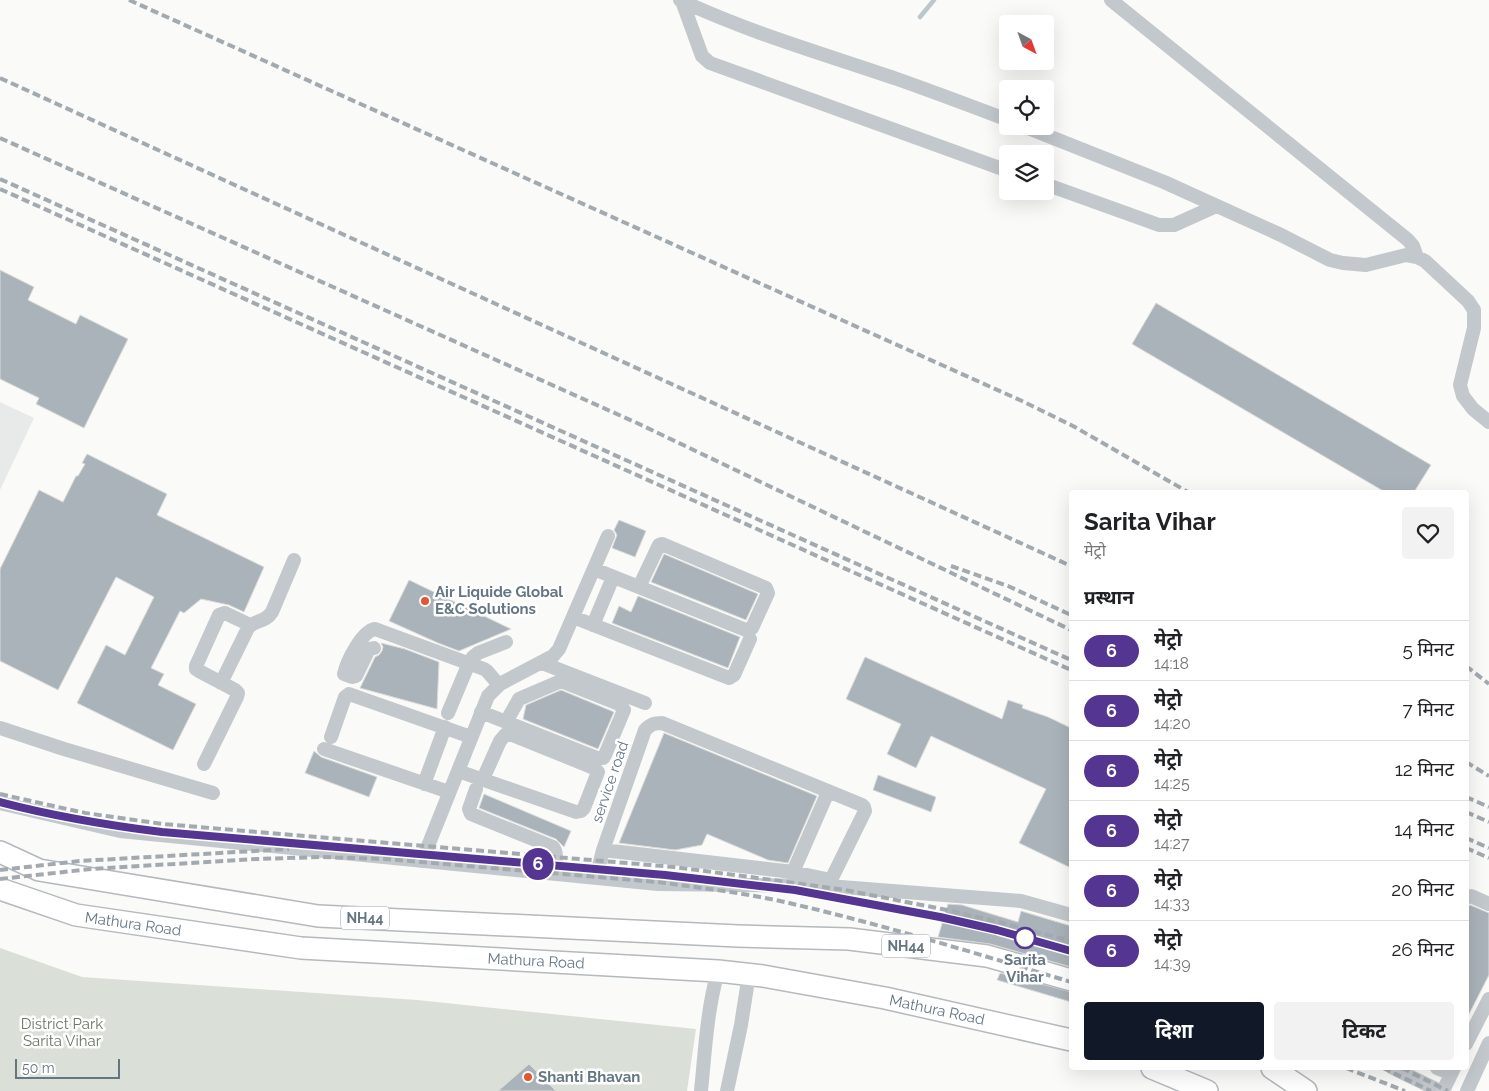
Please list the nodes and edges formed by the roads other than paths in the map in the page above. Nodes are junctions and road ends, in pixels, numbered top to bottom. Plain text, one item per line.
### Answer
1 (1112, 0) edge
2 (681, 1) edge
3 (999, 117) edge
4 (1046, 135) edge
5 (999, 168) edge
6 (1054, 187) edge
7 (1216, 206) junction
8 (1417, 257) junction
9 (1489, 422) edge
10 (608, 536) dead end
11 (294, 560) dead end
12 (592, 571) junction
13 (611, 582) junction
14 (639, 587) junction
15 (573, 617) junction
16 (250, 625) junction
17 (593, 625) junction
18 (730, 631) dead end
19 (750, 639) dead end
20 (506, 642) dead end
21 (374, 648) dead end
22 (469, 663) junction
23 (542, 663) junction
24 (221, 683) junction
25 (499, 685) junction
26 (645, 703) dead end
27 (481, 712) junction
28 (448, 713) dead end
29 (506, 722) junction
30 (0, 728) edge
31 (445, 728) junction
32 (471, 737) junction
33 (204, 764) dead end
34 (458, 771) junction
35 (424, 784) junction
36 (480, 784) junction
37 (449, 792) junction
38 (213, 793) dead end
39 (832, 794) junction
40 (0, 804) edge
41 (603, 850) junction
42 (0, 852) edge
43 (422, 860) junction
44 (552, 873) junction
45 (799, 873) junction
46 (596, 878) junction
47 (829, 883) junction
48 (0, 888) edge
49 (1469, 896) edge
50 (1489, 904) edge
51 (1069, 914) edge
52 (718, 972) junction
53 (749, 974) junction
54 (1069, 979) edge
55 (1489, 999) edge
56 (1469, 1038) edge
57 (1069, 1040) edge
58 (1489, 1043) edge
59 (1157, 1070) edge
60 (1275, 1070) edge
61 (1397, 1070) edge
62 (1445, 1070) edge
63 (701, 1091) edge
64 (727, 1091) edge
65 (1208, 1091) edge
66 (1306, 1091) edge
67 (1441, 1091) edge
68 (1467, 1091) edge

1 - 8 street
2 - 3 street
2 - 5 street
4 - 7 street
6 - 7 street
7 - 8 street
8 - 9 street
10 - 12 street
11 - 16 street
12 - 13 street
12 - 14 street
12 - 15 street
13 - 17 street
13 - 18 street
14 - 14 street
15 - 17 street
15 - 23 street
16 - 24 street
16 - 24 street
17 - 19 street
20 - 22 street
21 - 22 street
22 - 25 street
22 - 28 street
23 - 25 street
23 - 26 street
24 - 33 street
25 - 27 street
27 - 29 street
27 - 32 street
29 - 29 street
30 - 38 street
31 - 32 street
31 - 35 street
31 - 35 street
32 - 34 street
34 - 36 street
34 - 37 street
35 - 37 street
36 - 36 street
36 - 44 street
37 - 43 street
39 - 41 street, service road
39 - 45 street
39 - 47 street
40 - 43 street
41 - 45 street
41 - 46 street
42 - 54 highway, NH44
43 - 44 street
44 - 46 street
45 - 47 street
46 - 47 street
47 - 51 street
48 - 52 highway, Mathura Road / NH44
49 - 50 street
52 - 53 highway, Mathura Road / NH44
52 - 63 street
53 - 57 highway, Mathura Road / NH44
53 - 64 street
55 - 56 street
58 - 68 street
59 - 65 highway
60 - 66 highway
61 - 67 street
62 - 67 street

